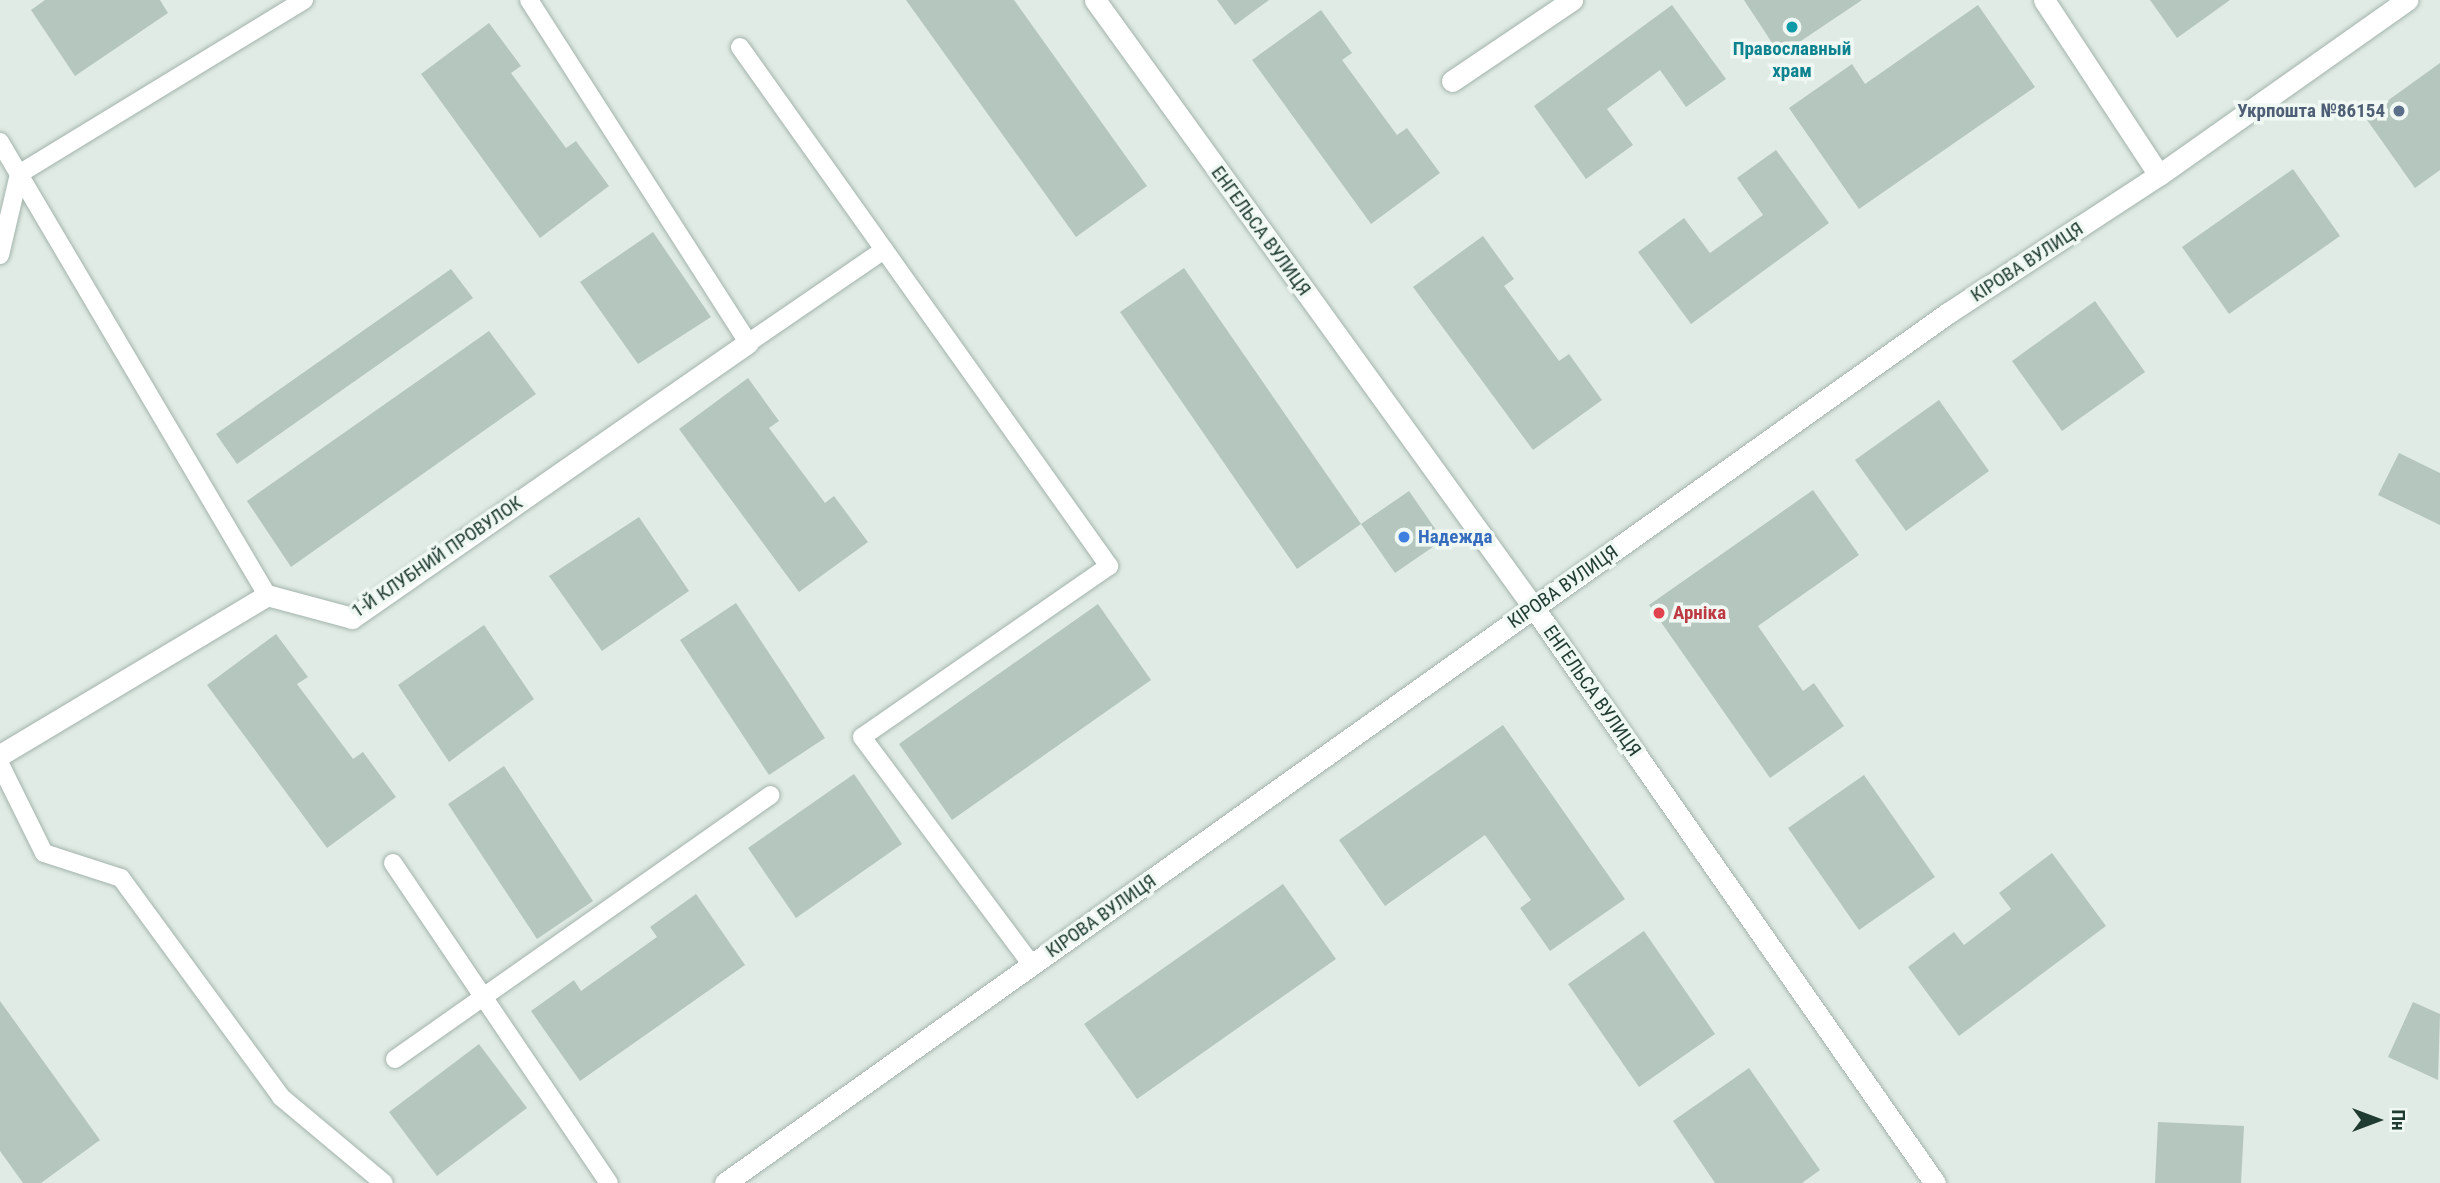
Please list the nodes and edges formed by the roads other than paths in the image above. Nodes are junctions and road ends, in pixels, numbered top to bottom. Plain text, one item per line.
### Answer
1 (304, 0) edge
2 (529, 0) edge
3 (1095, 0) edge
4 (1572, 0) edge
5 (2044, 0) edge
6 (2407, 0) edge
7 (740, 47) dead end
8 (1452, 81) dead end
9 (0, 142) edge
10 (19, 174) junction
11 (2160, 175) junction
12 (884, 250) junction
13 (0, 255) edge
14 (748, 343) junction
15 (267, 594) junction
16 (1534, 608) junction
17 (0, 755) edge
18 (0, 764) edge
19 (770, 795) dead end
20 (393, 863) dead end
21 (1031, 965) junction
22 (484, 997) junction
23 (395, 1059) dead end
24 (1926, 1179) edge
25 (384, 1183) edge
26 (609, 1183) edge
27 (726, 1183) edge

1 - 10 lane
2 - 14 lane
3 - 16 street, ЕНГЕЛЬСА ВУЛИЦЯ
4 - 8 street
5 - 11 street
6 - 11 street, КІРОВА ВУЛИЦЯ
7 - 12 lane
9 - 10 lane
10 - 13 lane
10 - 15 lane
11 - 16 street, КІРОВА ВУЛИЦЯ
12 - 14 lane
12 - 21 lane
14 - 15 street, 1-Й КЛУБНИЙ ПРОВУЛОК
15 - 17 street
16 - 21 street, КІРОВА ВУЛИЦЯ
16 - 24 street, ЕНГЕЛЬСА ВУЛИЦЯ
18 - 25 lane
19 - 22 lane
20 - 22 lane
21 - 27 street, КІРОВА ВУЛИЦЯ
22 - 23 lane
22 - 26 lane

